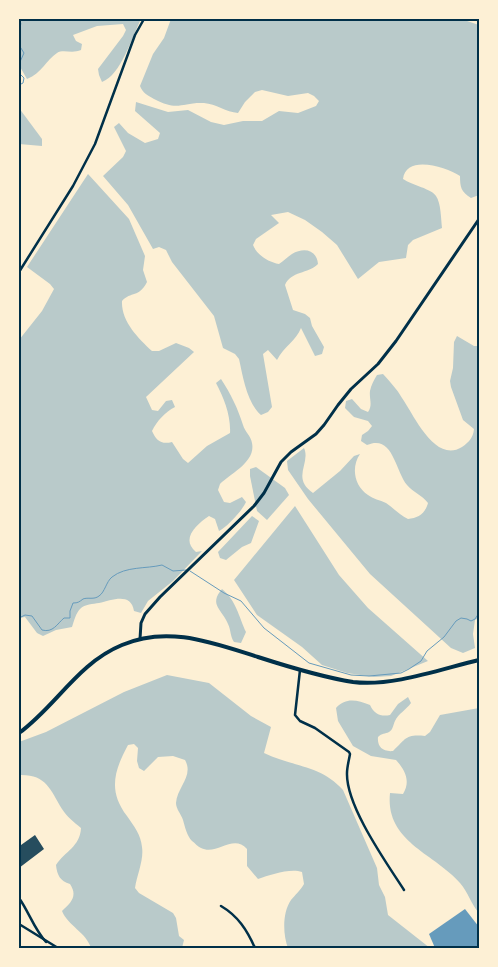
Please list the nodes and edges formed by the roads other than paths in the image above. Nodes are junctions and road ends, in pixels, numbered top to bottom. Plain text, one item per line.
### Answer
1 (144, 19) edge
2 (479, 219) edge
3 (19, 272) edge
4 (140, 639) junction
5 (479, 660) edge
6 (300, 670) junction
7 (19, 733) edge
8 (404, 890) dead end
9 (19, 898) edge
10 (221, 906) dead end
11 (19, 924) edge
12 (46, 942) junction
13 (58, 948) edge
14 (255, 948) edge

1 - 3 street
2 - 4 street
4 - 6 main road
4 - 7 main road
5 - 6 main road
6 - 8 street
9 - 12 street
10 - 14 street
11 - 12 street
12 - 13 street

